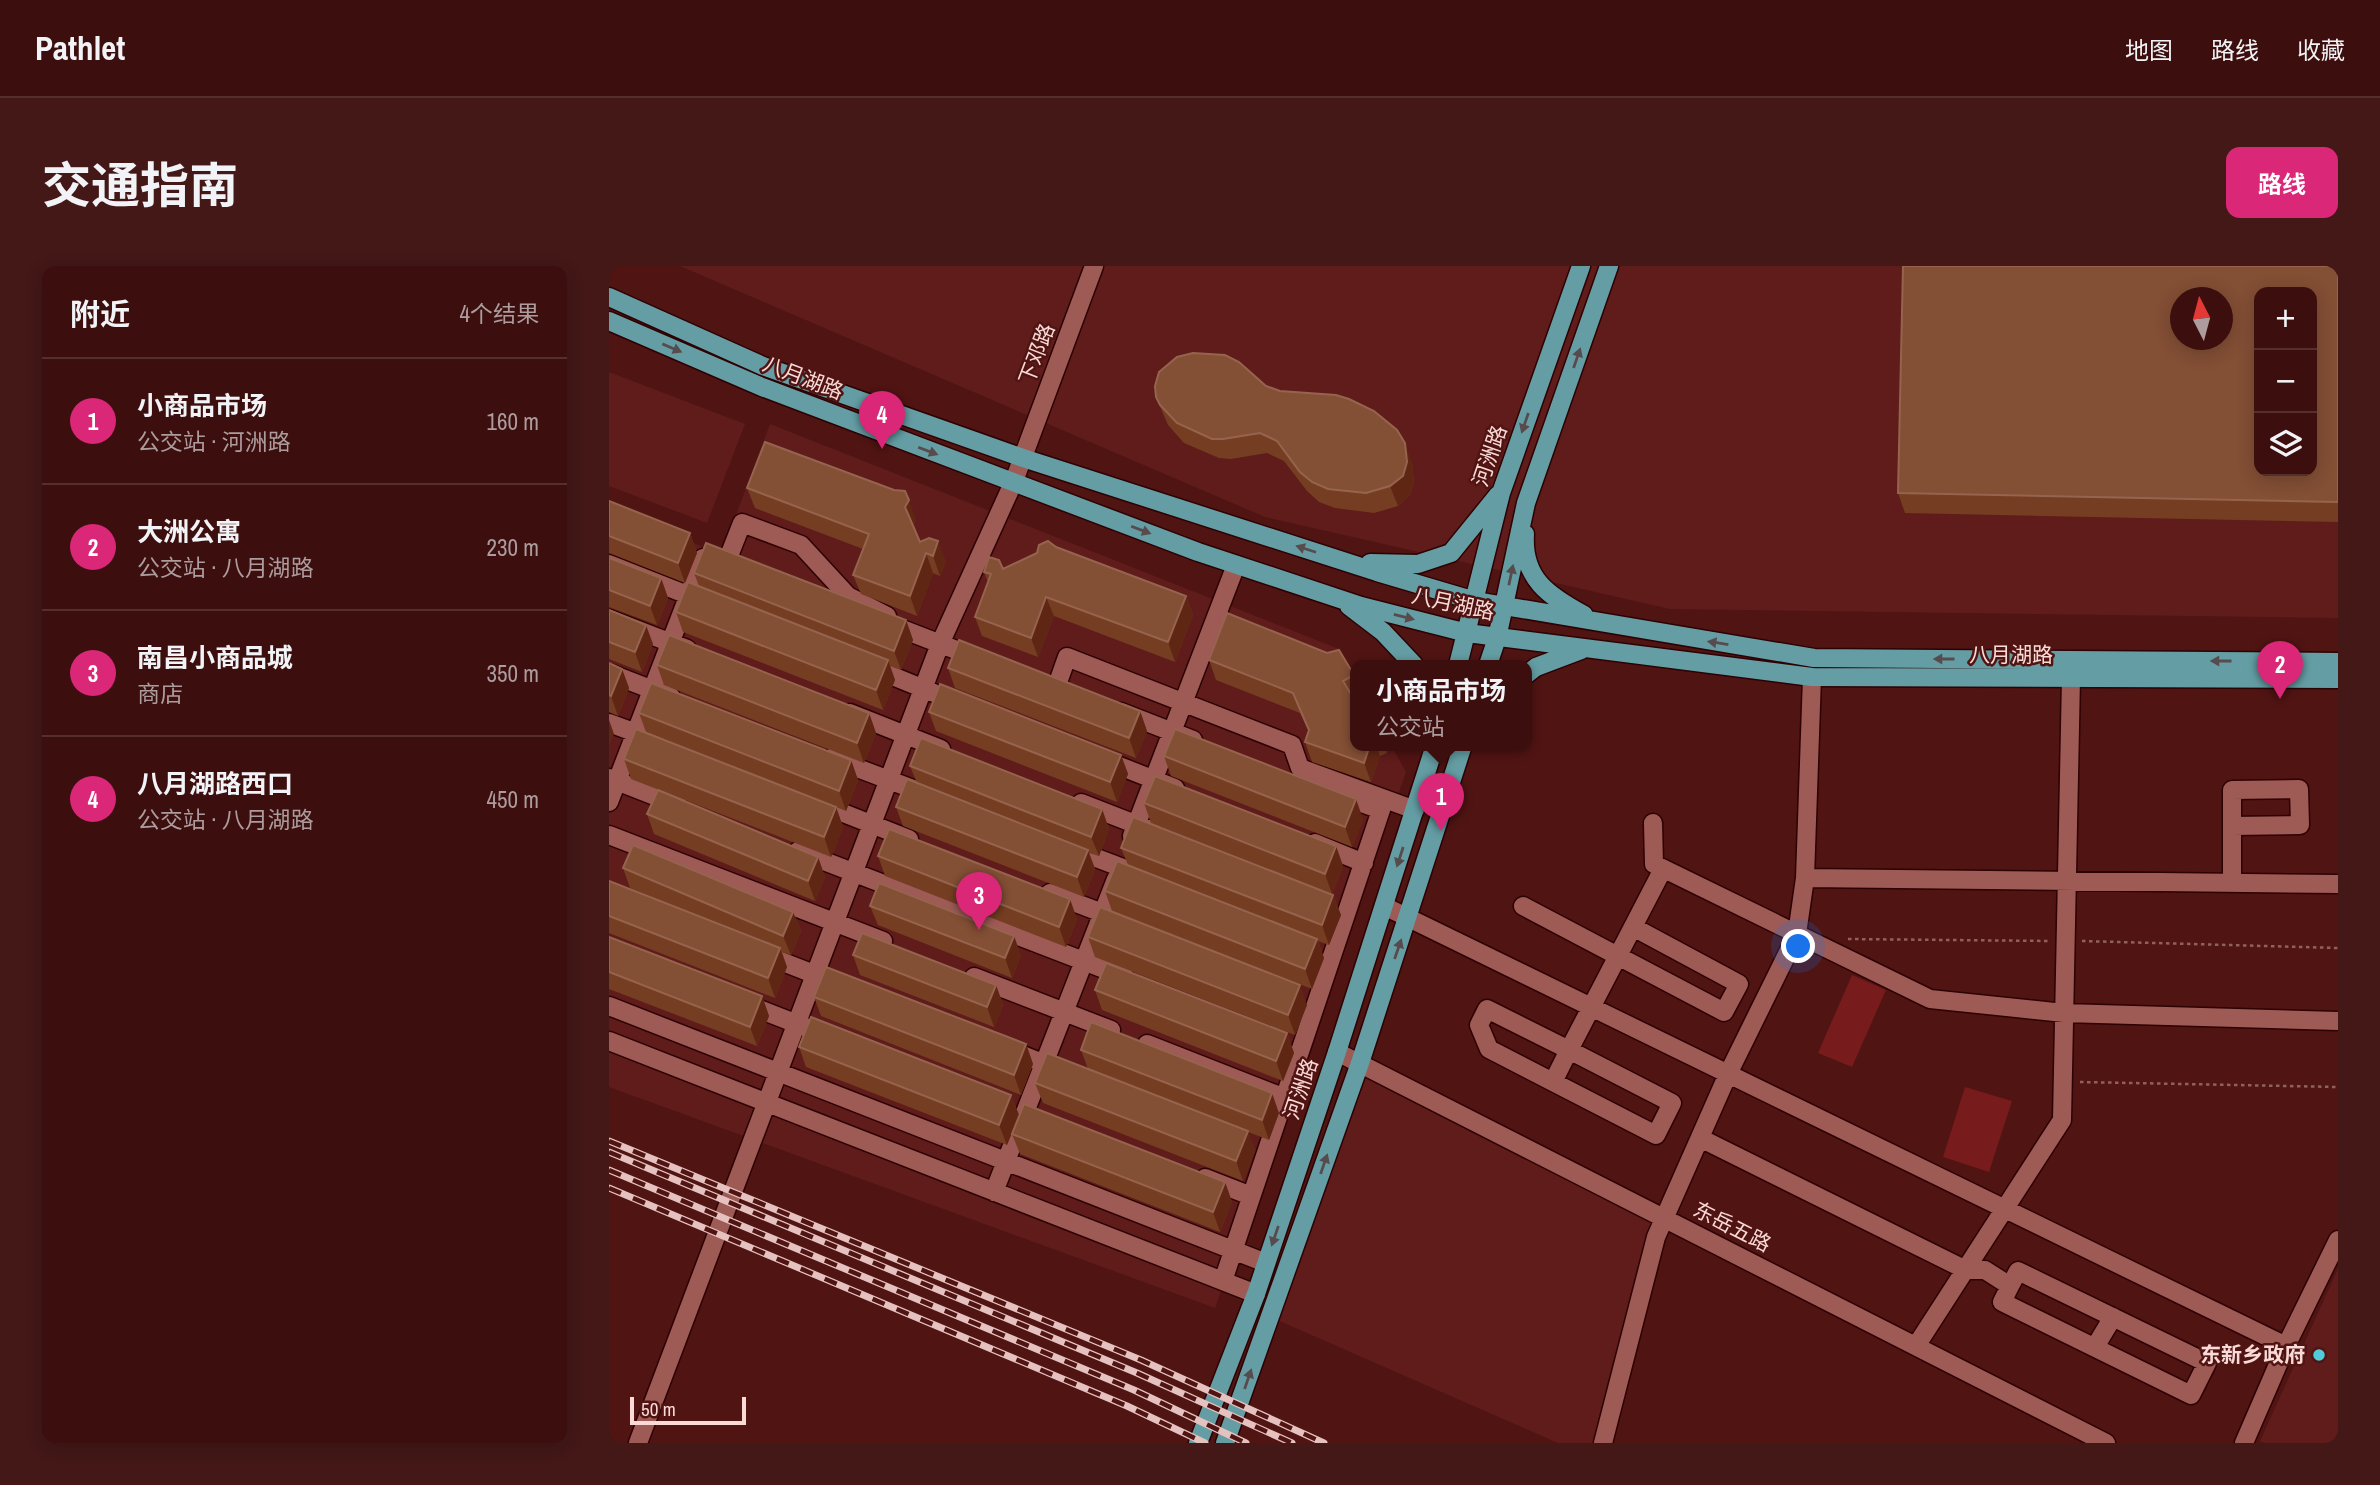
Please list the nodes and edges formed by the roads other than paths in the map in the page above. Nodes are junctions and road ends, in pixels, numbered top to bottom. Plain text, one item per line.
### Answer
1 (1094, 266) edge
2 (1581, 266) edge
3 (1609, 266) edge
4 (609, 297) edge
5 (609, 321) edge
6 (1023, 458) junction
7 (1014, 481) junction
8 (1501, 493) junction
9 (1526, 503) junction
10 (1345, 562) junction
11 (609, 564) edge
12 (1236, 565) junction
13 (689, 596) junction
14 (828, 600) edge
15 (1341, 600) junction
16 (1475, 601) junction
17 (713, 605) edge
18 (1504, 606) junction
19 (609, 619) edge
20 (1600, 623) junction
21 (1467, 633) junction
22 (1497, 638) junction
23 (671, 643) junction
24 (940, 644) junction
25 (1584, 649) junction
26 (708, 657) edge
27 (1409, 660) edge
28 (1459, 660) edge
29 (1490, 660) edge
30 (2338, 662) edge
31 (992, 663) edge
32 (862, 664) edge
33 (1532, 670) edge
34 (609, 673) edge
35 (1812, 677) junction
36 (2071, 678) junction
37 (2338, 679) edge
38 (923, 688) junction
39 (1056, 688) edge
40 (653, 690) junction
41 (949, 698) edge
42 (1183, 703) junction
43 (690, 704) edge
44 (831, 706) edge
45 (1108, 707) edge
46 (609, 723) edge
47 (1172, 732) junction
48 (636, 733) junction
49 (906, 735) junction
50 (1210, 746) edge
51 (673, 747) edge
52 (1077, 749) edge
53 (814, 751) edge
54 (1432, 751) edge
55 (1462, 751) edge
56 (957, 755) edge
57 (1285, 774) edge
58 (889, 779) junction
59 (613, 780) edge
60 (1154, 780) junction
61 (1191, 794) edge
62 (797, 795) edge
63 (1060, 795) edge
64 (940, 799) edge
65 (609, 802) edge
66 (692, 810) edge
67 (1415, 810) junction
68 (1653, 823) dead end
69 (872, 824) junction
70 (1137, 825) junction
71 (2232, 825) dead end
72 (609, 835) edge
73 (1302, 838) edge
74 (1174, 840) edge
75 (1056, 843) edge
76 (779, 844) edge
77 (923, 844) edge
78 (1364, 863) junction
79 (1120, 867) junction
80 (1663, 869) junction
81 (853, 873) junction
82 (1805, 878) junction
83 (2067, 881) junction
84 (1158, 882) edge
85 (2232, 883) junction
86 (2338, 884) edge
87 (1039, 888) edge
88 (1384, 906) junction
89 (1523, 906) dead end
90 (1103, 913) junction
91 (1409, 918) junction
92 (835, 922) junction
93 (1128, 923) edge
94 (1633, 928) junction
95 (1797, 934) junction
96 (899, 947) edge
97 (751, 949) edge
98 (1618, 956) junction
99 (1084, 961) junction
100 (963, 972) edge
101 (815, 974) junction
102 (1135, 981) edge
103 (841, 984) edge
104 (734, 1000) edge
105 (609, 1006) edge
106 (1591, 1007) junction
107 (1065, 1012) junction
108 (2064, 1013) junction
109 (2338, 1021) edge
110 (797, 1023) junction
111 (822, 1033) edge
112 (609, 1041) edge
113 (994, 1044) edge
114 (1569, 1050) junction
115 (1337, 1052) junction
116 (1360, 1063) junction
117 (1045, 1064) junction
118 (778, 1072) junction
119 (1728, 1074) junction
120 (1082, 1078) edge
121 (1553, 1082) junction
122 (1285, 1098) junction
123 (767, 1102) junction
124 (1700, 1138) junction
125 (1008, 1161) junction
126 (1189, 1172) edge
127 (994, 1192) junction
128 (1251, 1196) junction
129 (2005, 1209) junction
130 (1664, 1218) junction
131 (2338, 1240) edge
132 (1233, 1250) junction
133 (1266, 1263) junction
134 (1966, 1270) junction
135 (1223, 1281) junction
136 (2010, 1286) junction
137 (1255, 1294) junction
138 (2113, 1317) junction
139 (1916, 1346) junction
140 (2286, 1346) junction
141 (2095, 1347) junction
142 (638, 1443) edge
143 (1198, 1443) edge
144 (1226, 1443) edge
145 (1604, 1443) edge
146 (2106, 1443) edge
147 (2244, 1443) edge

1 - 6 street, 下邓路
2 -> 8 main road, 河洲路
9 -> 3 main road
4 - 6 main road, 八月湖路
5 -> 7 main road, 八月湖路
6 - 7 street, 下邓路
10 -> 6 main road, 八月湖路
7 -> 12 main road, 八月湖路
7 - 24 street, 下邓路
8 - 10 main road
8 - 16 main road, 河洲路
18 -> 9 main road
9 - 20 main road
10 - 16 main road, 八月湖路
11 - 13 street
12 - 15 main road, 八月湖路
12 - 42 street
13 - 17 street
13 - 23 street
13 - 24 street
14 - 24 street
15 -> 21 main road, 八月湖路
15 - 27 main road
16 - 18 main road, 八月湖路
16 - 21 main road, 河洲路
18 - 20 main road, 八月湖路
18 - 22 main road
19 - 23 street
30 -> 20 main road, 八月湖路
21 - 22 main road, 八月湖路
21 - 28 main road, 河洲路
22 - 25 main road, 八月湖路
22 - 29 main road
23 - 26 street
23 - 40 street
24 - 31 street
24 - 38 street, 下邓路
25 - 33 main road
25 - 35 main road, 八月湖路
32 - 38 street
34 - 40 street
35 - 36 main road, 八月湖路
35 - 82 street
36 - 37 main road, 八月湖路
36 - 83 street
38 - 41 street
38 - 49 street, 下邓路
39 - 42 street
40 - 43 street
40 - 48 street
42 - 47 street
42 - 67 street
44 - 49 street
45 - 47 street
46 - 48 street
47 - 50 street
47 - 60 street
48 - 51 street
48 - 59 street
49 - 56 street
49 - 58 street, 下邓路
52 - 60 street
53 - 58 street
54 - 67 main road, 河洲路
55 - 91 main road
57 - 78 street
58 - 64 street
58 - 69 street, 下邓路
59 - 65 street
59 - 66 street
60 - 61 street
60 - 70 street
62 - 69 street
63 - 70 street
67 -> 88 main road, 河洲路
68 - 80 street
69 - 77 street
69 - 81 street, 下邓路
70 - 74 street
70 - 79 street
71 - 85 street
72 - 92 street
73 - 78 street
75 - 79 street
76 - 81 street
78 - 122 street
79 - 84 street
79 - 90 street
80 - 94 street
80 - 95 street
81 - 92 street, 下邓路
81 - 99 street
82 - 83 street
82 - 95 street
83 - 85 street
83 - 108 street
85 - 86 street
87 - 90 street
88 - 91 street
88 - 115 main road, 河洲路
89 - 98 street
90 - 93 street
90 - 99 street
91 - 106 street
116 -> 91 main road
92 - 96 street
92 - 101 street, 下邓路
94 - 98 street
94 - 98 street
95 - 108 street
95 - 119 street
97 - 101 street
98 - 106 street
99 - 102 street
99 - 107 street
100 - 107 street
101 - 103 street
101 - 110 street, 下邓路
104 - 110 street
105 - 118 street
106 - 114 street
106 - 119 street
107 - 117 street
107 - 122 street
108 - 109 street
108 - 129 street
110 - 111 street
110 - 118 street, 下邓路
112 - 123 street
113 - 117 street
114 - 121 street
114 - 121 street
114 - 121 street
115 - 116 street, 东岳五路
115 -> 133 main road, 河洲路
116 - 130 street, 东岳五路
144 -> 116 main road
117 - 120 street
117 - 125 street
118 - 123 street, 下邓路
118 - 125 street
119 - 124 street
119 - 129 street
122 - 128 street
123 - 127 street
123 - 142 street, 下邓路
124 - 130 street
124 - 134 street
125 - 127 street
125 - 132 street
126 - 128 street
127 - 135 street
128 - 132 street
129 - 134 street
129 - 140 street
130 - 139 street, 东岳五路
130 - 145 street
131 - 140 street
132 - 133 street
132 - 135 street
133 - 137 main road, 河洲路
134 - 136 street
134 - 139 street
135 - 137 street
136 - 138 street
136 - 141 street
137 - 143 main road, 河洲路
138 - 141 street
138 - 141 street
139 - 146 street, 东岳五路
140 - 147 street

